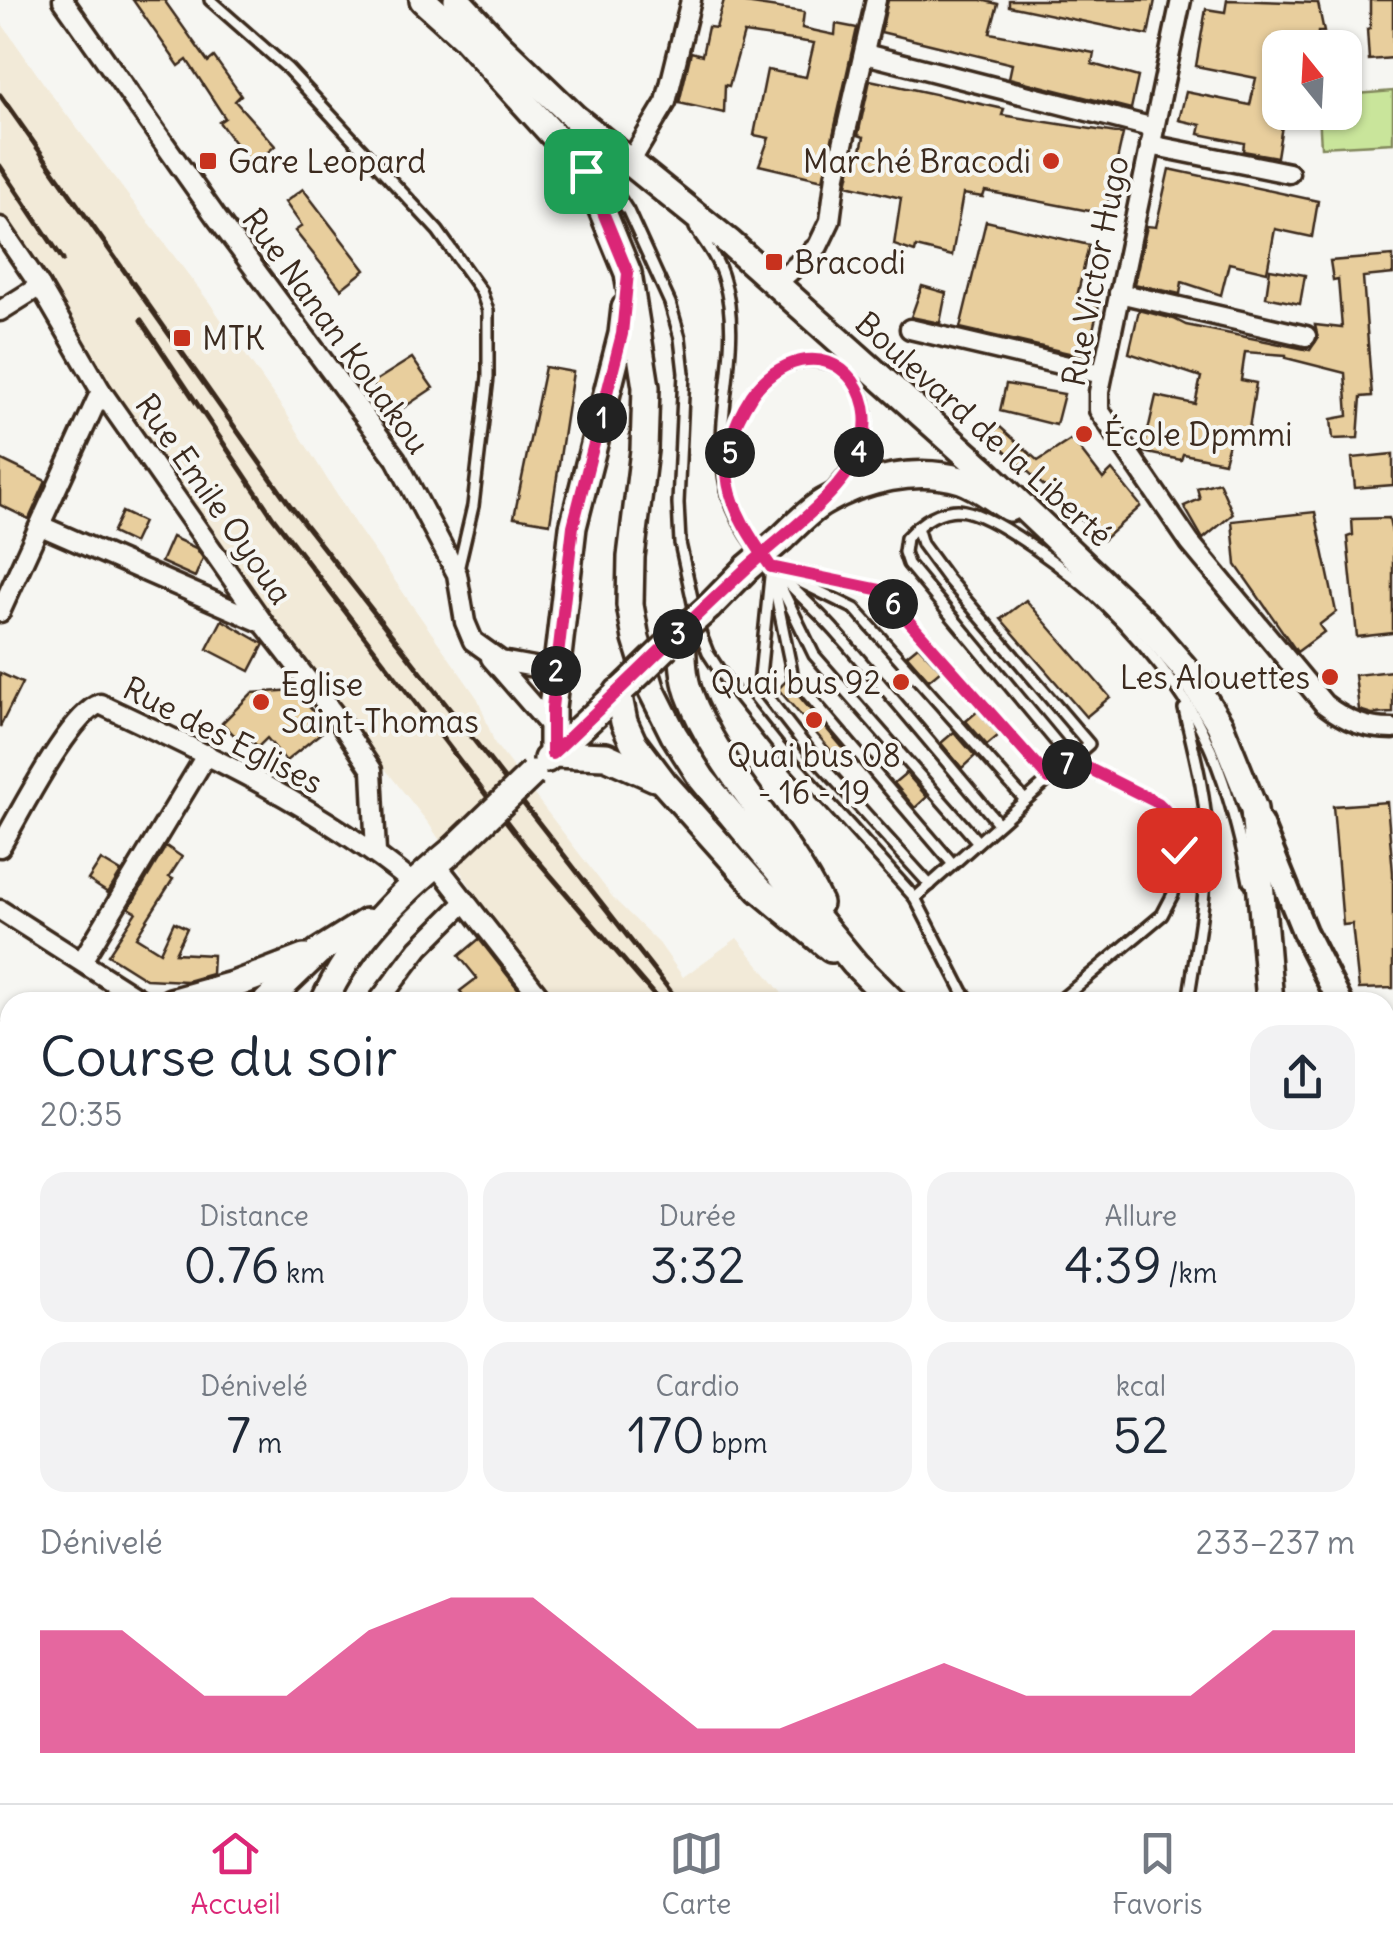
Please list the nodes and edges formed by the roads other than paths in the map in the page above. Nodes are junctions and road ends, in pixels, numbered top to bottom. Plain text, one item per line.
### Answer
1 (63, 0) edge
2 (210, 0) edge
3 (424, 0) edge
4 (457, 0) edge
5 (691, 0) edge
6 (876, 0) edge
7 (1182, 0) edge
8 (865, 54) junction
9 (1152, 136) junction
10 (630, 162) junction
11 (586, 171) junction
12 (1289, 173) dead end
13 (0, 227) edge
14 (628, 273) junction
15 (776, 284) junction
16 (40, 286) junction
17 (1119, 293) junction
18 (0, 312) edge
19 (910, 329) dead end
20 (1306, 336) dead end
21 (1102, 374) junction
22 (101, 391) junction
23 (726, 486) junction
24 (821, 503) junction
25 (41, 526) junction
26 (917, 527) junction
27 (1056, 536) junction
28 (759, 568) junction
29 (457, 574) junction
30 (0, 612) edge
31 (264, 624) junction
32 (687, 627) junction
33 (487, 654) junction
34 (556, 671) junction
35 (623, 688) junction
36 (1180, 692) junction
37 (552, 728) junction
38 (1393, 729) edge
39 (206, 754) junction
40 (552, 754) junction
41 (1072, 760) junction
42 (1049, 779) junction
43 (664, 783) junction
44 (1025, 800) junction
45 (1254, 809) junction
46 (998, 823) junction
47 (976, 841) junction
48 (0, 847) edge
49 (376, 853) junction
50 (445, 857) junction
51 (952, 863) junction
52 (415, 885) junction
53 (930, 885) junction
54 (915, 898) junction
55 (466, 901) junction
56 (392, 907) junction
57 (0, 910) edge
58 (838, 942) junction
59 (318, 952) junction
60 (82, 961) junction
61 (855, 964) junction
62 (342, 966) junction
63 (129, 992) edge
64 (207, 992) edge
65 (276, 992) edge
66 (320, 992) edge
67 (329, 992) edge
68 (386, 992) edge
69 (536, 992) edge
70 (883, 992) edge
71 (963, 992) edge
72 (1070, 992) edge
73 (1190, 992) edge
74 (1265, 992) edge
75 (1266, 992) edge
76 (1335, 992) edge

1 - 29 street, Rue Nanan Kouakou
2 - 29 lane
3 - 11 main road
4 - 10 main road, Boulevard de la Liberté
5 - 10 street
6 - 8 street
7 - 9 street, Rue Victor Hugo
8 - 9 street
8 - 15 street
9 - 12 street
9 - 17 street, Rue Victor Hugo
10 - 15 main road, Boulevard de la Liberté
10 - 23 lane
11 - 14 main road
11 - 54 lane
13 - 16 street
14 - 34 main road
14 - 58 main road
15 - 27 main road, Boulevard de la Liberté
16 - 18 street
16 - 22 street
17 - 20 street
17 - 21 street, Rue Victor Hugo
19 - 21 street
21 - 38 street, Rue Victor Hugo
22 - 25 street, Rue Emile Oyoua
22 - 31 street, Rue Emile Oyoua
23 - 24 lane
23 - 28 lane
24 - 27 main road
24 - 28 main road, bridge
25 - 30 street, Rue Emile Oyoua
25 - 31 street
26 - 36 lane
26 - 41 lane
26 - 41 lane
27 - 45 main road, Boulevard de la Liberté
28 - 32 main road
28 - 42 lane
28 - 44 lane
28 - 46 lane
28 - 47 lane
28 - 51 lane
28 - 53 lane
29 - 33 street, Rue Nanan Kouakou
31 - 49 street, Rue Emile Oyoua
32 - 35 main road, bridge
32 - 58 main road
33 - 34 street
33 - 37 street, Rue Nanan Kouakou
34 - 37 main road
35 - 40 main road
35 - 43 main road
36 - 73 lane
36 - 74 lane
37 - 40 main road
39 - 48 street, Rue des Eglises
39 - 49 street, Rue des Eglises
39 - 60 street
40 - 43 main road
40 - 50 main road, bridge
41 - 42 lane
41 - 72 lane
42 - 44 lane
43 - 61 main road
44 - 46 lane
45 - 75 main road
45 - 76 street, Boulevard de la Liberté
46 - 47 lane
47 - 51 lane
49 - 52 street, Rue des Eglises
50 - 52 main road
50 - 55 street
51 - 53 lane
52 - 56 main road
53 - 54 lane
54 - 71 lane
55 - 68 street
55 - 69 street
56 - 59 main road
56 - 62 main road
57 - 60 street
58 - 61 main road
59 - 64 main road
59 - 65 main road
60 - 63 street
61 - 70 main road
62 - 66 street
62 - 67 main road

